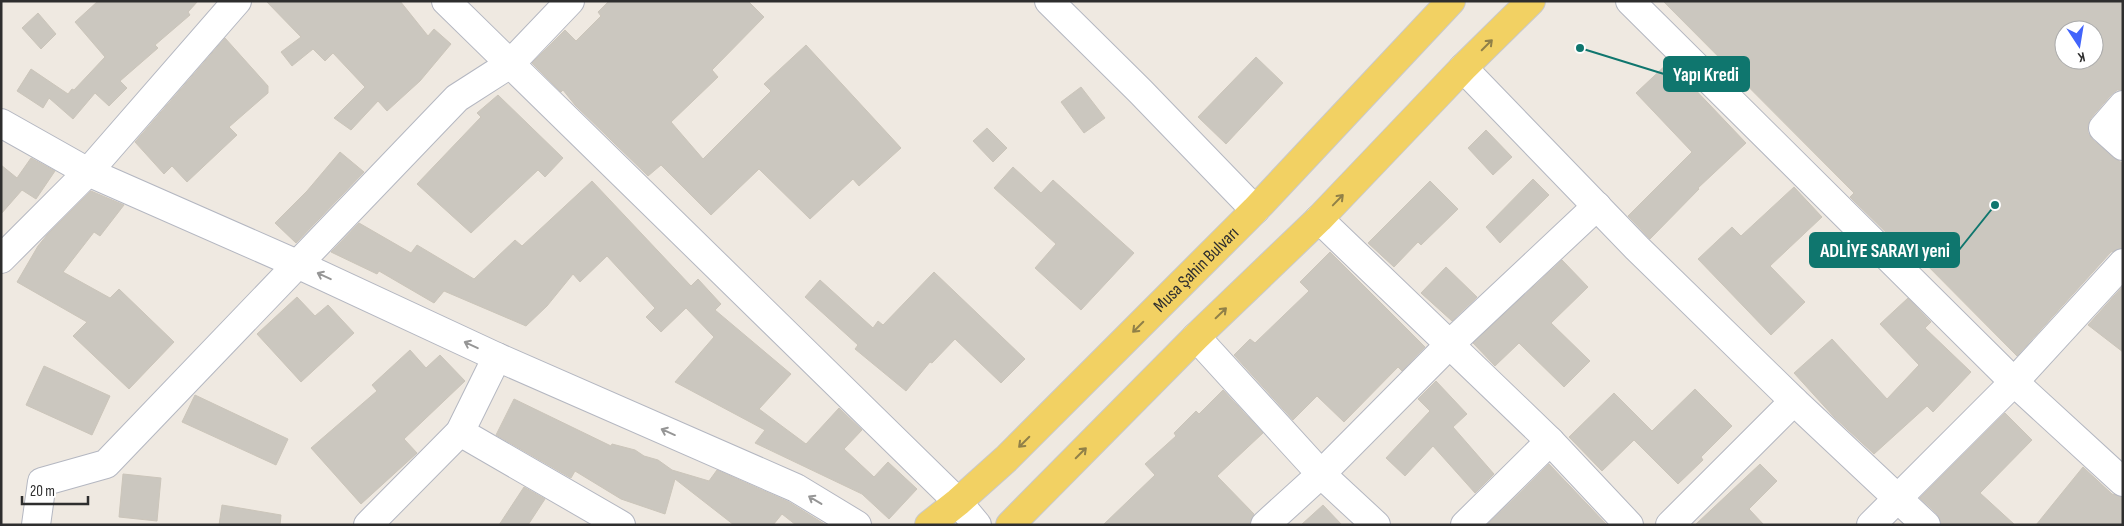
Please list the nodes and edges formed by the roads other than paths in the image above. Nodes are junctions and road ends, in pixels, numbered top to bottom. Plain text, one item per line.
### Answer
1 (237, 1) edge
2 (446, 1) edge
3 (570, 1) edge
4 (1049, 1) edge
5 (1442, 1) edge
6 (1451, 1) edge
7 (1531, 1) edge
8 (1630, 1) edge
9 (510, 64) junction
10 (1463, 68) junction
11 (2123, 105) edge
12 (1, 123) edge
13 (2123, 146) edge
14 (88, 172) junction
15 (1597, 206) junction
16 (1255, 210) junction
17 (1319, 220) junction
18 (1, 259) edge
19 (2123, 263) edge
20 (297, 264) junction
21 (1196, 336) junction
22 (1450, 344) junction
23 (497, 357) junction
24 (2014, 382) junction
25 (1794, 401) junction
26 (460, 432) junction
27 (1550, 441) junction
28 (1321, 474) junction
29 (2123, 482) edge
30 (1898, 498) junction
31 (958, 502) junction
32 (36, 525) edge
33 (368, 525) edge
34 (622, 525) edge
35 (857, 525) edge
36 (929, 525) edge
37 (977, 525) edge
38 (1010, 525) edge
39 (1266, 525) edge
40 (1376, 525) edge
41 (1465, 525) edge
42 (1629, 525) edge
43 (1670, 525) edge
44 (1871, 525) edge
45 (1926, 525) edge

1 - 14 street
2 - 9 street
3 - 9 street
4 - 16 street
5 - 16 main road
6 - 16 main road, Musa Şahin Bulvarı
10 -> 7 main road
8 - 24 street
9 - 20 street
9 - 31 street
10 - 15 street
17 -> 10 main road
11 - 13 street
12 - 14 street
14 - 18 street
14 - 20 street
15 - 22 street
15 - 25 street
16 -> 31 main road, Musa Şahin Bulvarı
21 -> 17 main road
17 - 22 street
19 - 24 street
23 -> 20 street
20 - 32 street
21 - 28 street
38 -> 21 main road
22 - 27 street
22 - 28 street
23 - 26 street
35 -> 23 street
24 - 29 street
24 - 30 street
25 - 30 street
25 - 43 street
26 - 33 street
26 - 34 street
27 - 41 street
27 - 42 street
28 - 39 street
28 - 40 street
30 - 44 street
30 - 45 street
31 - 36 main road, Musa Şahin Bulvarı
31 - 37 street

